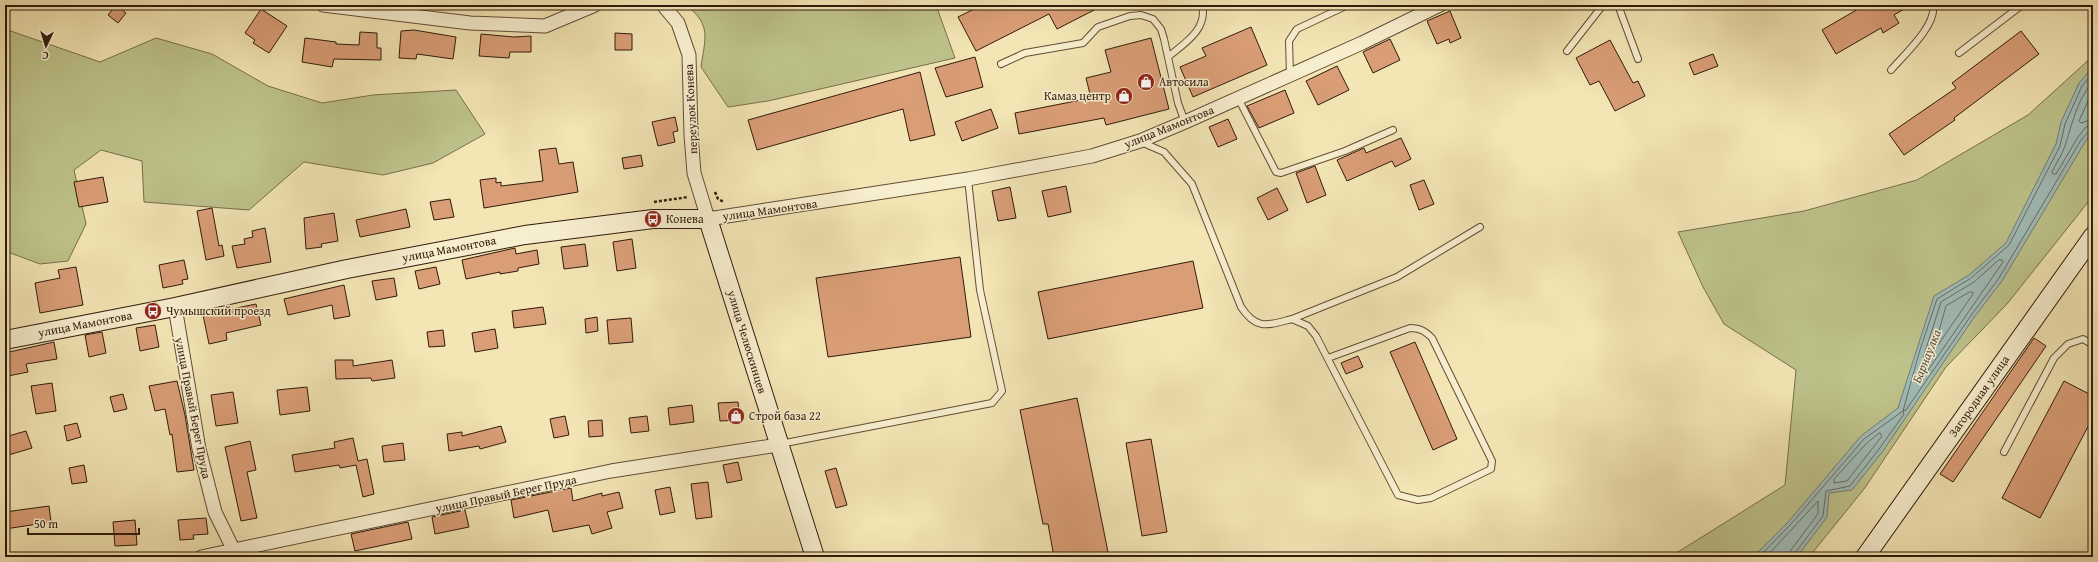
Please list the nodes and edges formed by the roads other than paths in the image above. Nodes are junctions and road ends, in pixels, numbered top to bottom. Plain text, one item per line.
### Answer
1 (323, 5) edge
2 (595, 5) edge
3 (663, 5) edge
4 (1202, 5) edge
5 (1348, 5) edge
6 (1440, 5) edge
7 (1603, 5) edge
8 (1618, 5) edge
9 (1933, 5) edge
10 (2022, 5) edge
11 (1567, 52) dead end
12 (1959, 53) dead end
13 (1168, 57) junction
14 (1638, 59) dead end
15 (1001, 64) dead end
16 (1891, 70) dead end
17 (1290, 75) junction
18 (1238, 98) junction
19 (1185, 122) junction
20 (1393, 130) dead end
21 (1140, 141) junction
22 (968, 179) junction
23 (708, 219) junction
24 (1480, 227) dead end
25 (2093, 236) edge
26 (175, 308) junction
27 (1292, 319) junction
28 (5, 340) edge
29 (2093, 345) edge
30 (1328, 358) junction
31 (778, 445) junction
32 (2004, 452) dead end
33 (236, 554) edge
34 (201, 557) edge
35 (815, 557) edge
36 (1865, 557) edge

1 - 2 street
3 - 23 street, переулок Конева
4 - 13 lane
5 - 17 lane
6 - 17 street, улица Мамонтова
7 - 11 lane
8 - 14 lane
9 - 16 lane
10 - 12 lane
13 - 15 lane
13 - 19 lane
17 - 18 street, улица Мамонтова
18 - 19 street, улица Мамонтова
18 - 20 lane
19 - 21 street, улица Мамонтова
21 - 22 street, улица Мамонтова
21 - 27 lane
22 - 23 street, улица Мамонтова
22 - 31 lane
23 - 26 main road, улица Мамонтова
23 - 31 main road, улица Челюскинцев
24 - 27 lane
25 - 36 main road, Загородная улица
26 - 28 main road, улица Мамонтова
26 - 33 street, улица Правый Берег Пруда
27 - 30 lane
29 - 32 lane
30 - 30 lane
31 - 33 street, улица Правый Берег Пруда
31 - 35 main road, улица Челюскинцев
33 - 34 street, улица Правый Берег Пруда

